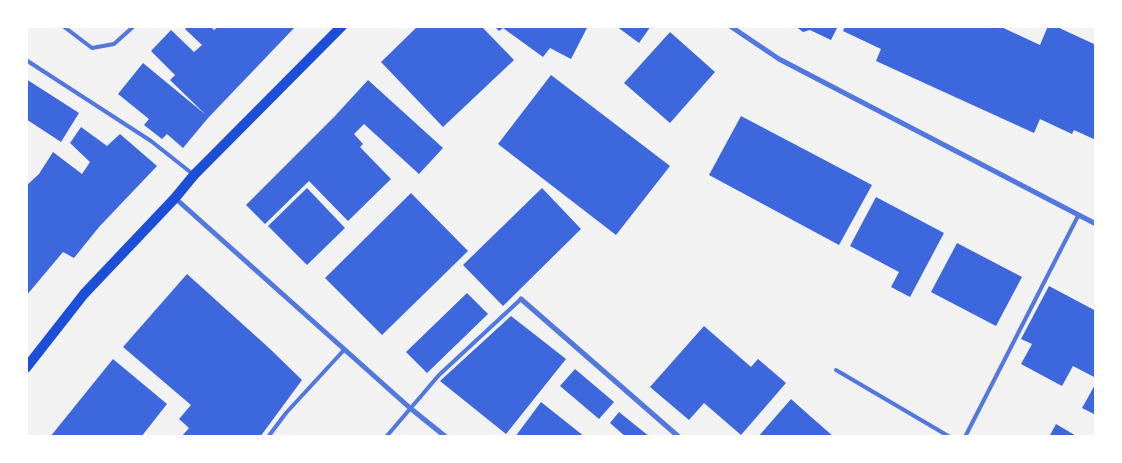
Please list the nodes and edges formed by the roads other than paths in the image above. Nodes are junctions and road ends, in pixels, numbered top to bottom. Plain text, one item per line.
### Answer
1 (63, 26) edge
2 (134, 26) edge
3 (342, 26) edge
4 (730, 26) edge
5 (26, 60) edge
6 (194, 175) junction
7 (174, 198) junction
8 (1078, 216) junction
9 (1096, 224) edge
10 (520, 299) joint
11 (344, 350) junction
12 (26, 368) edge
13 (836, 370) dead end
14 (410, 408) junction
15 (268, 437) edge
16 (386, 437) edge
17 (446, 437) edge
18 (679, 437) edge
19 (950, 437) edge
20 (965, 437) edge

1 - 2 lane
3 - 6 main road
4 - 8 street
5 - 6 lane
6 - 7 main road
7 - 11 street
7 - 12 main road
8 - 9 street
8 - 20 lane
10 - 14 lane
10 - 18 street
11 - 14 street
11 - 15 lane
13 - 19 lane
14 - 16 lane
14 - 17 street

